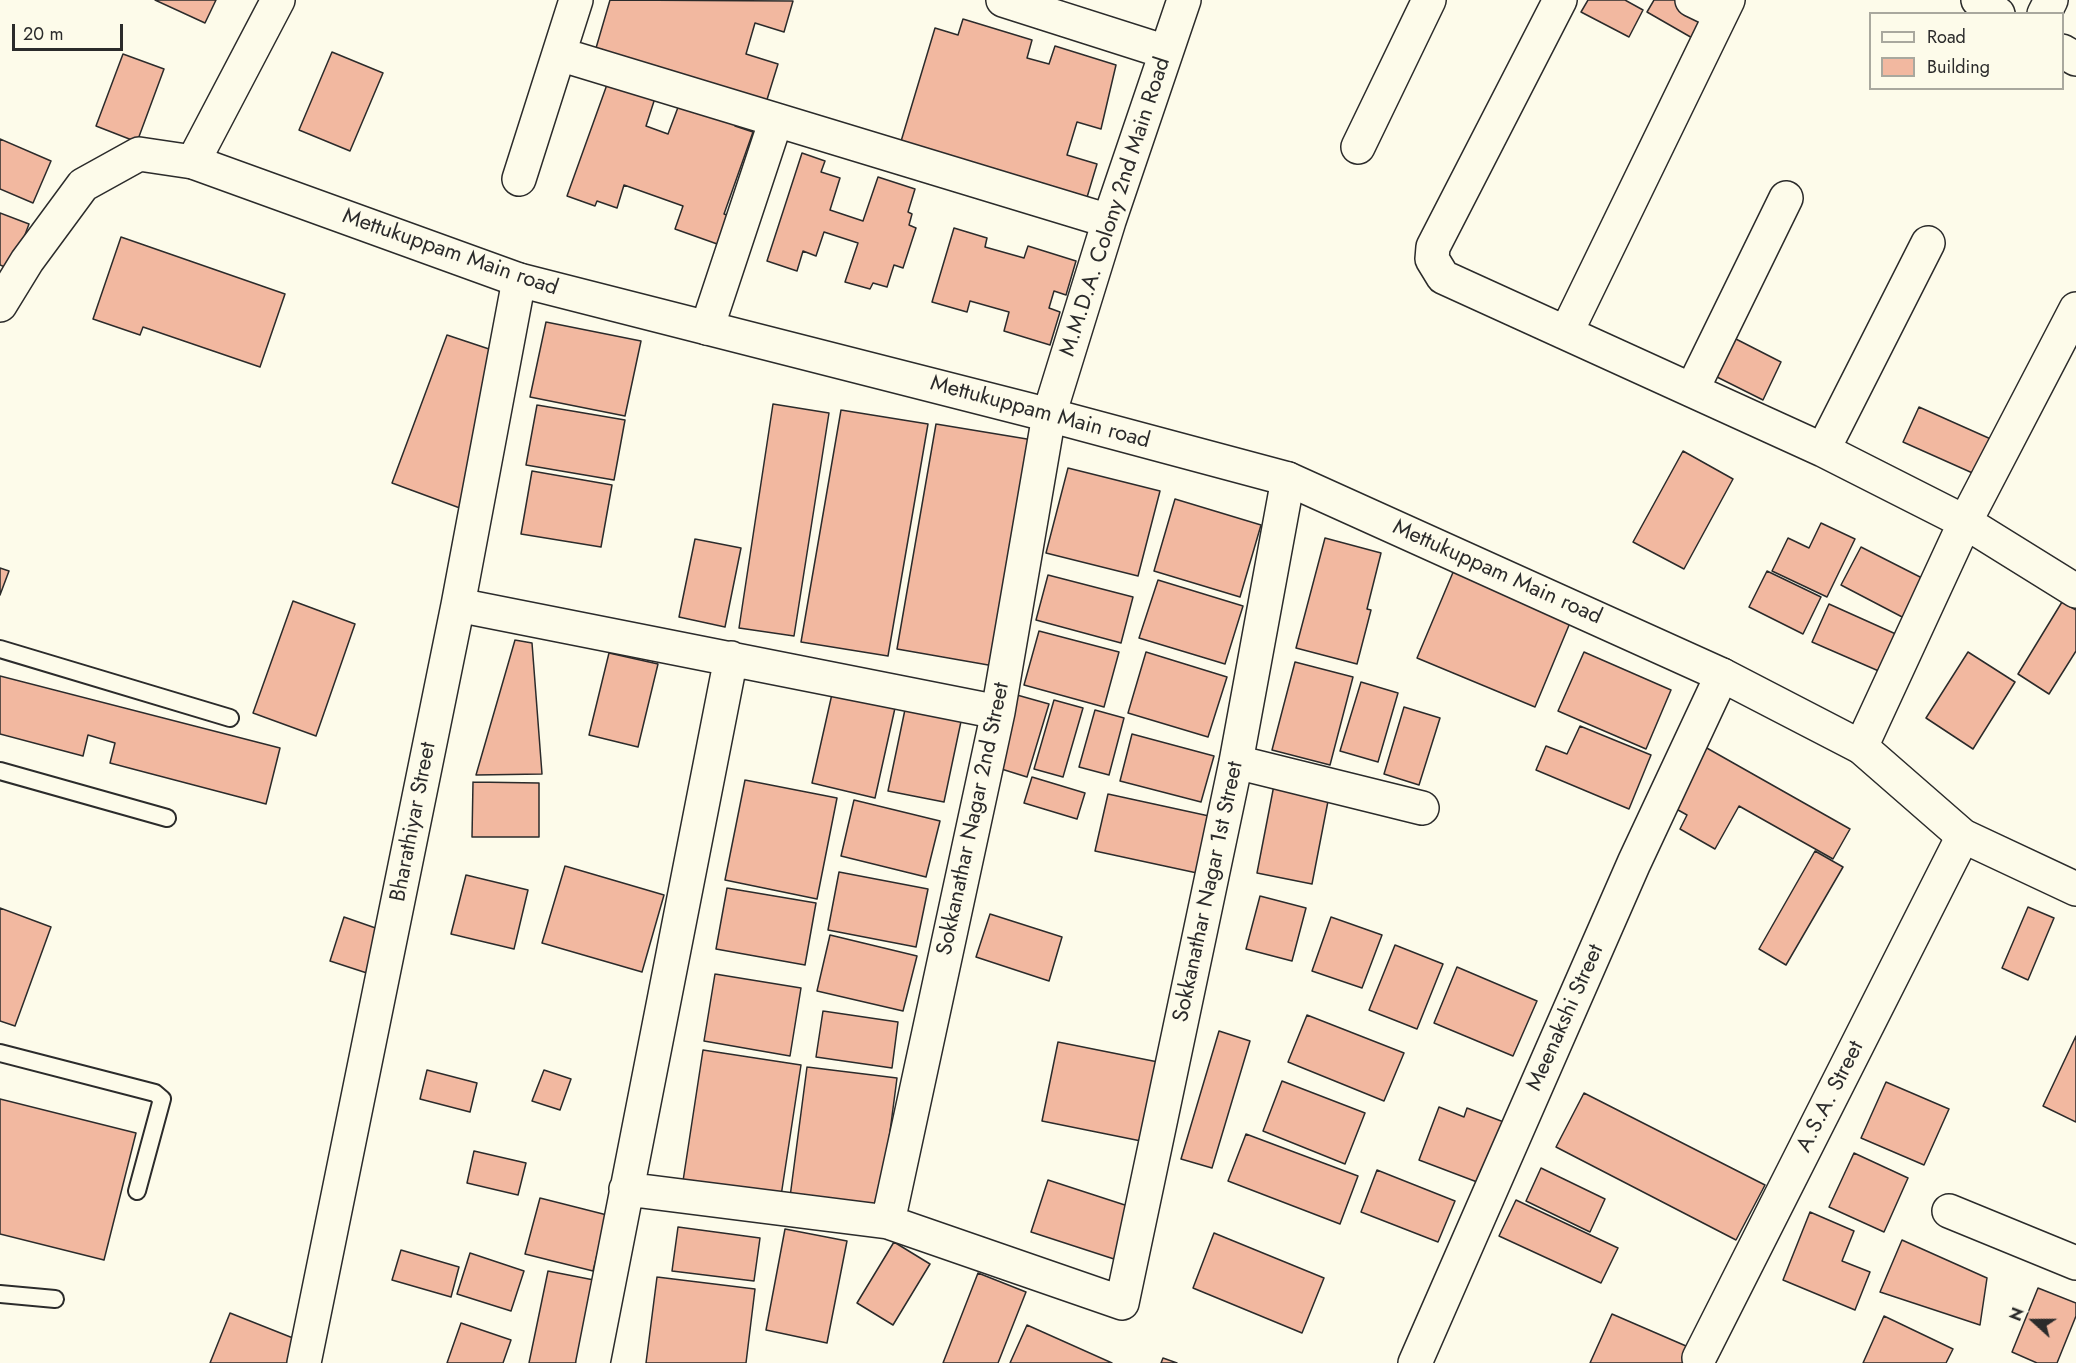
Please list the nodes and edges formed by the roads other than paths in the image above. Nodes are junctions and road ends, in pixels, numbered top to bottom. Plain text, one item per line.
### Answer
1 (278, 0) edge
2 (576, 0) edge
3 (1004, 0) edge
4 (1184, 0) edge
5 (1429, 0) edge
6 (1560, 0) edge
7 (1692, 0) edge
8 (1978, 0) edge
9 (1725, 7) edge
10 (1995, 12) edge
11 (1166, 52) junction
12 (559, 54) junction
13 (776, 120) junction
14 (1358, 147) dead end
15 (193, 162) junction
16 (519, 179) dead end
17 (1786, 198) dead end
18 (1109, 221) junction
19 (1928, 243) dead end
20 (519, 280) junction
21 (0, 304) edge
22 (2076, 309) edge
23 (706, 328) junction
24 (1566, 331) junction
25 (1692, 390) junction
26 (1049, 415) junction
27 (1823, 450) junction
28 (1288, 479) junction
29 (1965, 522) junction
30 (2076, 591) edge
31 (458, 605) junction
32 (0, 649) edge
33 (731, 658) junction
34 (1722, 675) junction
35 (998, 712) junction
36 (230, 718) dead end
37 (1861, 747) junction
38 (1236, 762) junction
39 (0, 771) edge
40 (1422, 808) dead end
41 (167, 818) dead end
42 (1963, 836) junction
43 (2076, 889) edge
44 (0, 1055) edge
45 (626, 1189) junction
46 (137, 1191) dead end
47 (1949, 1211) dead end
48 (888, 1222) junction
49 (2076, 1263) edge
50 (0, 1294) edge
51 (55, 1299) dead end
52 (1698, 1358) dead end
53 (304, 1363) edge
54 (593, 1363) edge
55 (1414, 1363) edge

1 - 15 street
2 - 12 street
3 - 11 street
4 - 11 street, M.M.D.A. Colony 2nd Main Road
5 - 14 street
6 - 24 street
7 - 9 street
8 - 10 street
9 - 24 street
11 - 18 street, M.M.D.A. Colony 2nd Main Road
12 - 13 street
12 - 16 street
13 - 18 street
13 - 23 street
15 - 20 street, Mettukuppam Main road
15 - 21 street, Mettukuppam Main road
17 - 25 street
18 - 26 street, M.M.D.A. Colony 2nd Main Road
19 - 27 street
20 - 23 street, Mettukuppam Main road
20 - 31 street, Bharathiyar Street
22 - 29 street
23 - 26 street, Mettukuppam Main road
24 - 25 street
25 - 27 street
26 - 28 street, Mettukuppam Main road
26 - 35 street, Sokkanathar Nagar 2nd Street
27 - 29 street
28 - 34 street, Mettukuppam Main road
28 - 38 street, Sokkanathar Nagar 1st Street
29 - 30 street
29 - 37 street
31 - 33 street
31 - 53 street, Bharathiyar Street
32 - 36 lane
33 - 35 street
33 - 45 street
34 - 37 street, Mettukuppam Main road
34 - 55 street, Meenakshi Street
35 - 48 street, Sokkanathar Nagar 2nd Street
37 - 42 street, Mettukuppam Main road
38 - 40 street
38 - 48 street, Sokkanathar Nagar 1st Street
39 - 41 lane
42 - 43 street, Mettukuppam Main road
42 - 52 street, A.S.A. Street
44 - 46 lane
45 - 48 street
45 - 54 street
47 - 49 street
50 - 51 lane

